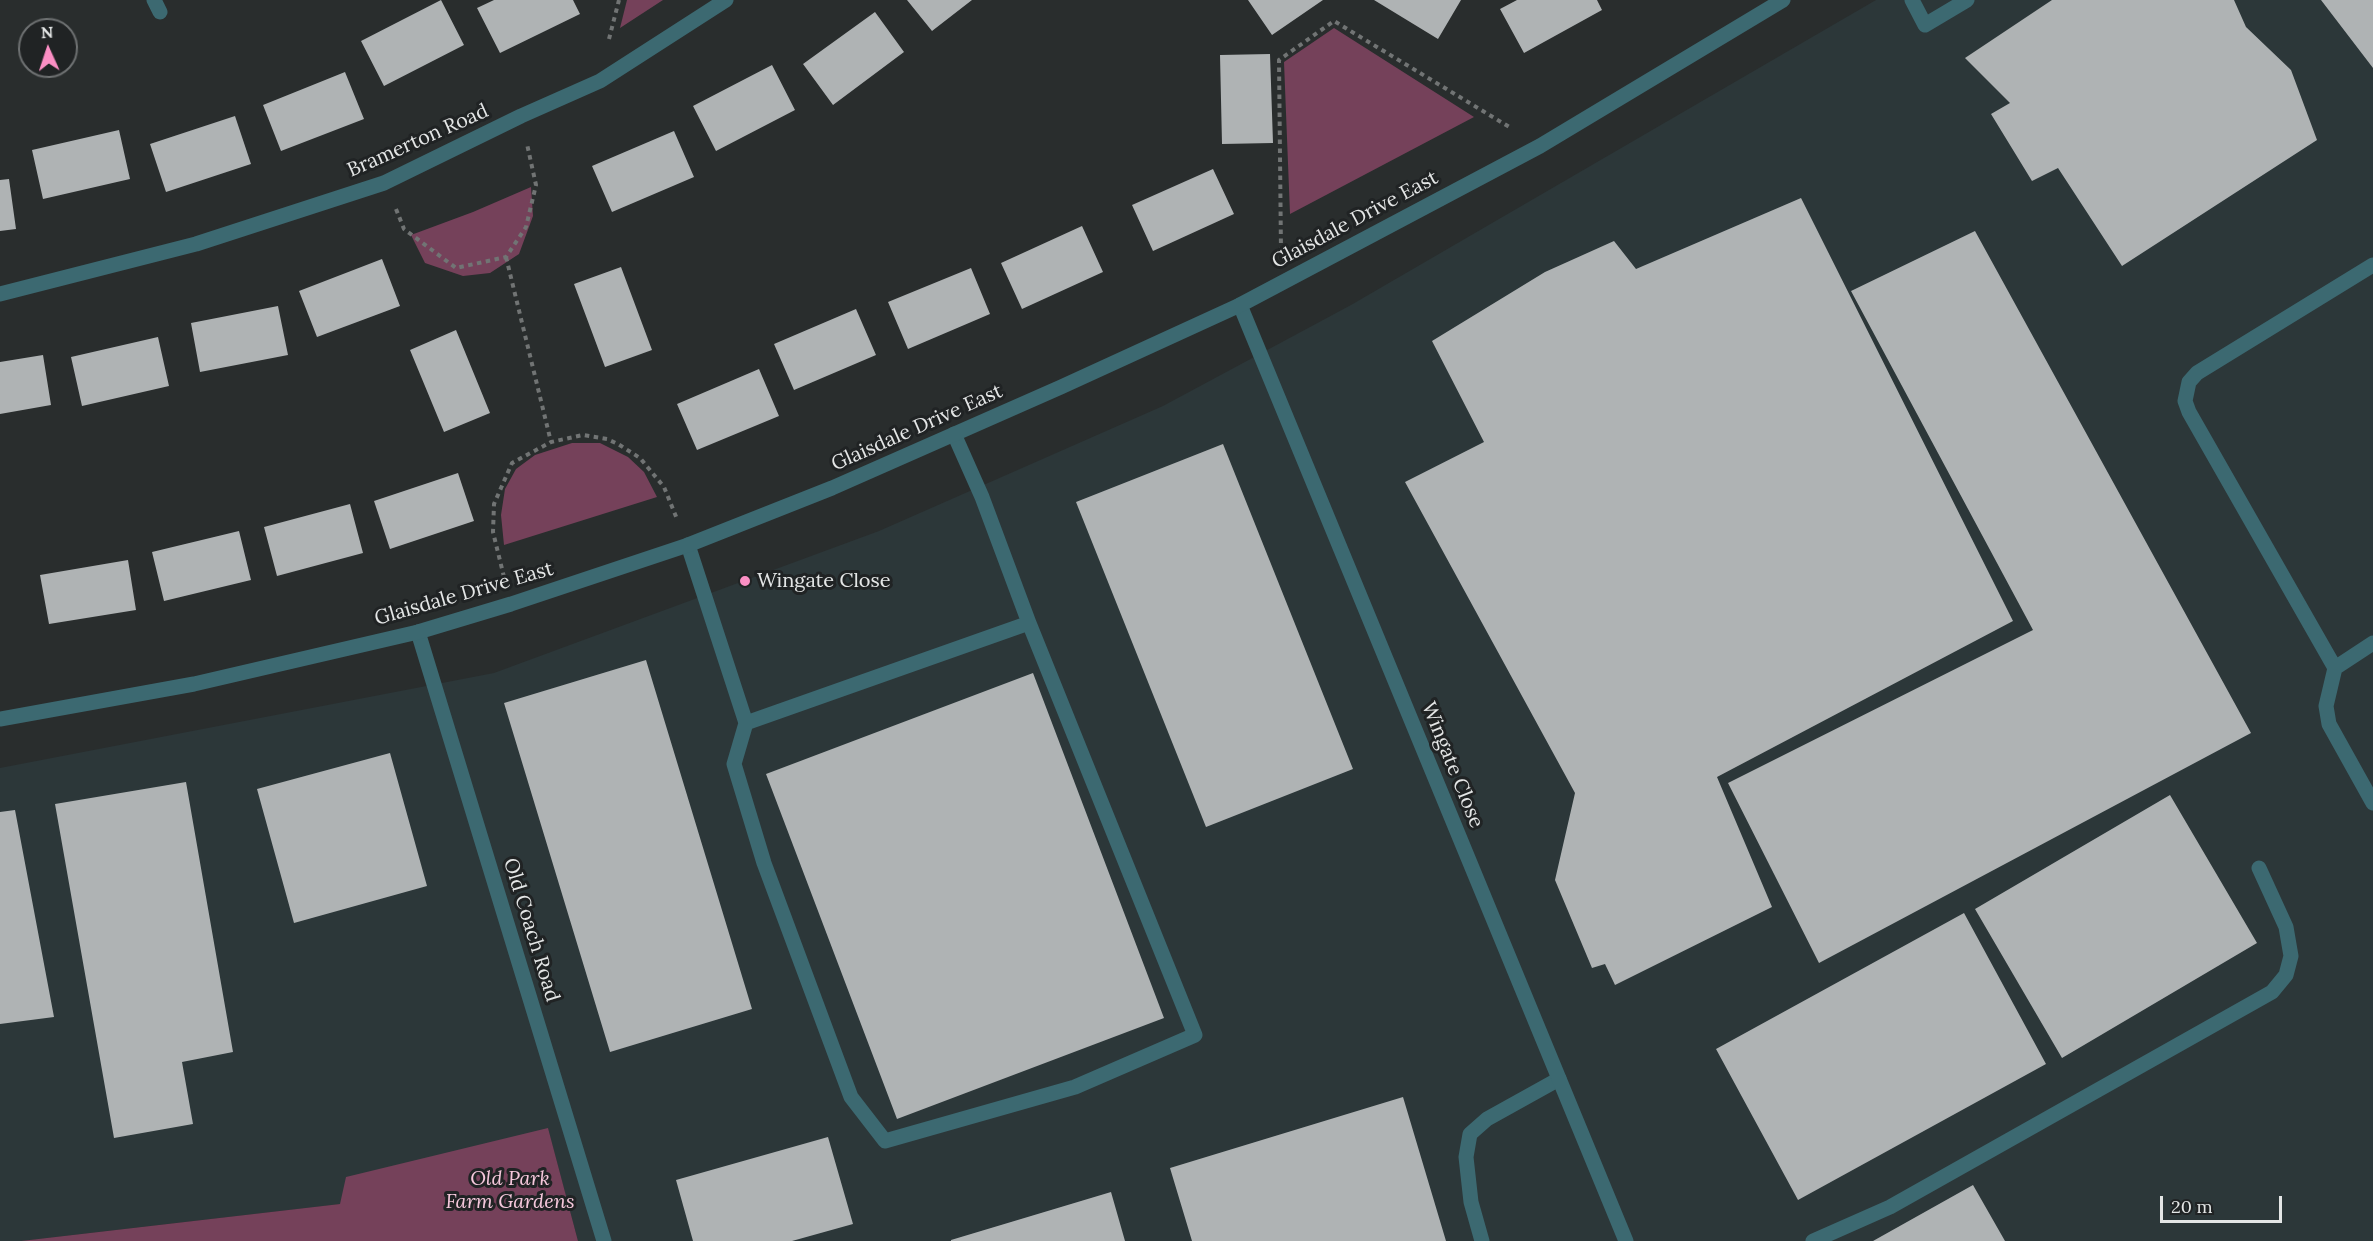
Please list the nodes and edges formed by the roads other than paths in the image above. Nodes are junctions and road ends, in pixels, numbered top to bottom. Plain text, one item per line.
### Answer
1 (726, 0) edge
2 (1783, 0) edge
3 (1912, 0) edge
4 (1967, 0) edge
5 (2373, 265) edge
6 (0, 294) edge
7 (1240, 305) junction
8 (954, 434) junction
9 (688, 545) junction
10 (1029, 622) junction
11 (418, 632) junction
12 (2373, 644) edge
13 (2335, 668) junction
14 (0, 719) edge
15 (746, 723) junction
16 (2373, 803) edge
17 (2259, 868) dead end
18 (1559, 1079) junction
19 (604, 1241) edge
20 (1482, 1241) edge
21 (1626, 1241) edge
22 (1813, 1241) edge

1 - 6 street, Bramerton Road
2 - 7 street, Glaisdale Drive East
3 - 4 street
5 - 13 street
7 - 8 street, Glaisdale Drive East
7 - 18 street, Wingate Close
8 - 9 street, Glaisdale Drive East
8 - 10 street
9 - 11 street, Glaisdale Drive East
9 - 15 street
10 - 15 street
10 - 15 street
11 - 14 street, Glaisdale Drive East
11 - 19 street, Old Coach Road
12 - 13 street
13 - 16 street
17 - 22 street
18 - 20 street
18 - 21 street, Wingate Close

